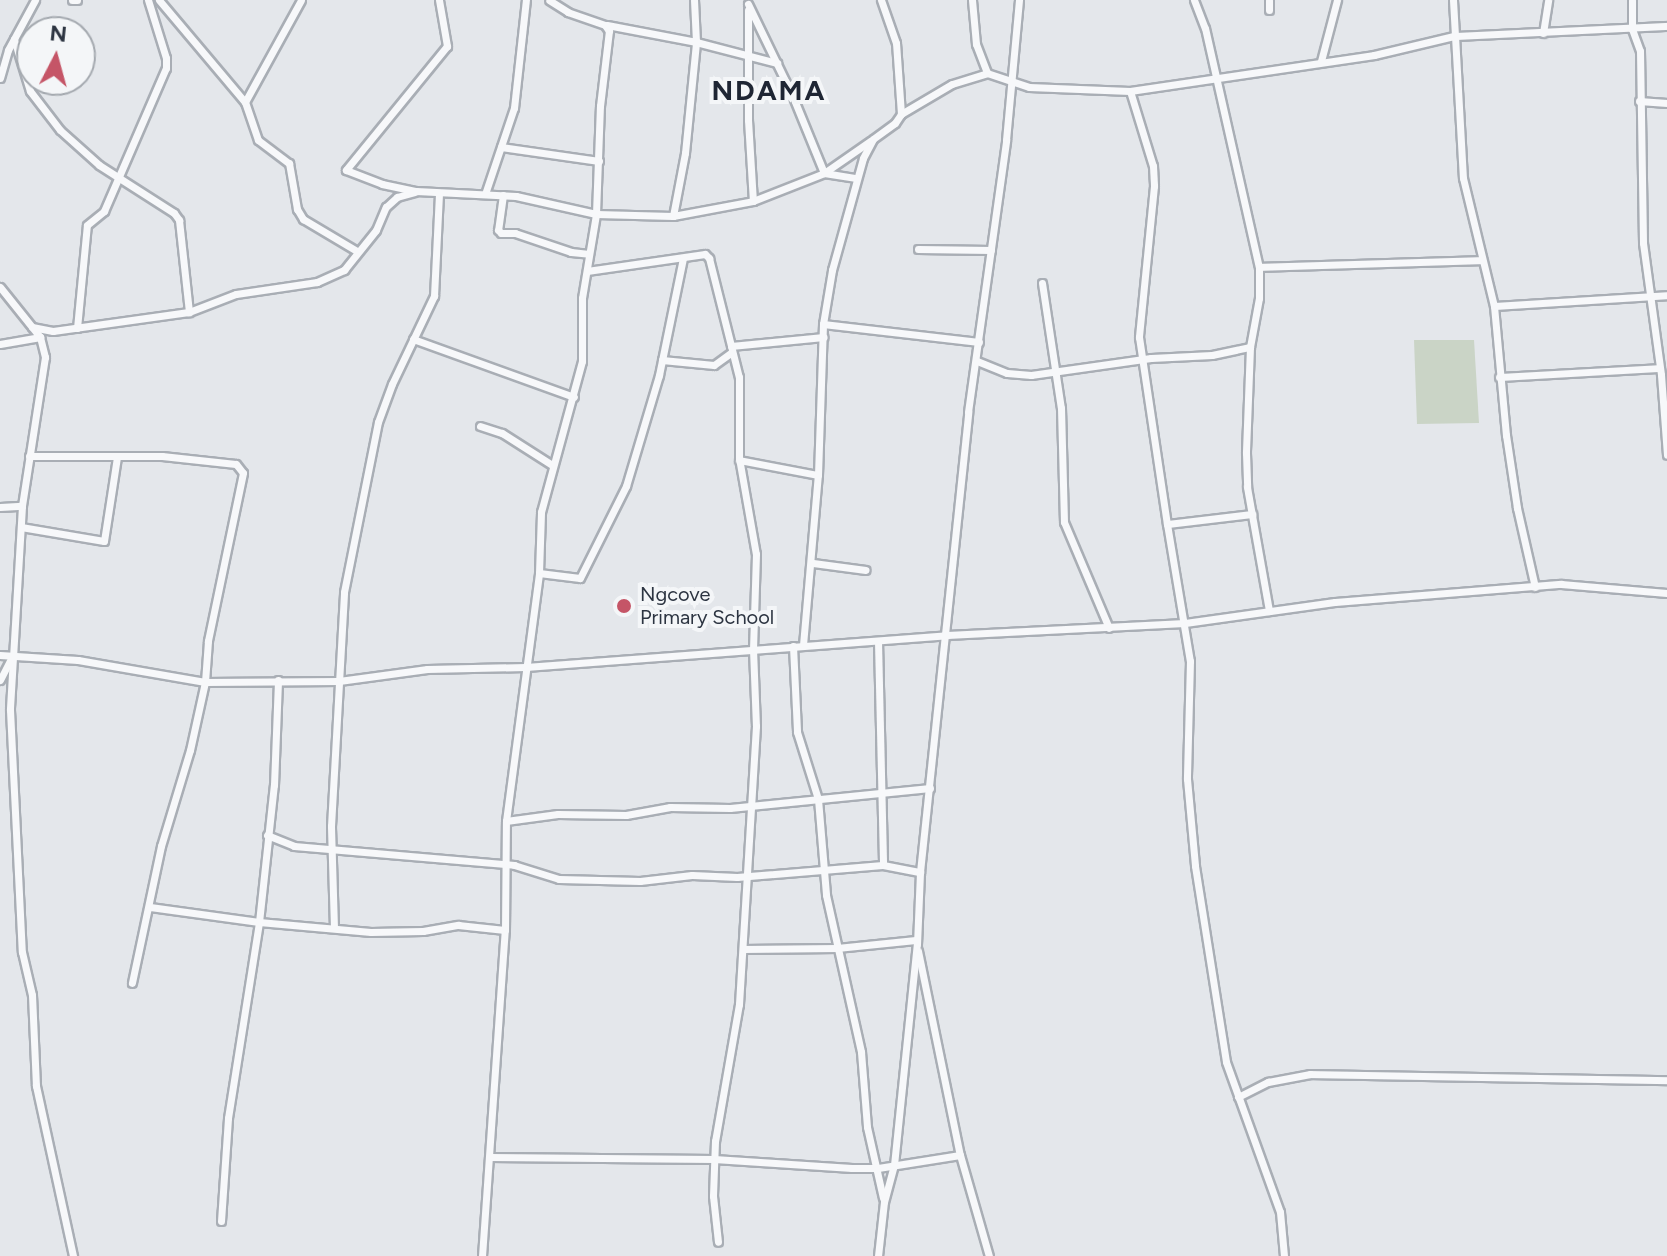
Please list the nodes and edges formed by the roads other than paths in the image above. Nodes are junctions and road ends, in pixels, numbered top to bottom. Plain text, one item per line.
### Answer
1 (35, 0) edge
2 (148, 0) edge
3 (159, 0) edge
4 (301, 0) edge
5 (439, 0) edge
6 (526, 0) edge
7 (549, 0) edge
8 (694, 0) edge
9 (881, 0) edge
10 (972, 0) edge
11 (1019, 0) edge
12 (1194, 0) edge
13 (1269, 0) edge
14 (1337, 0) edge
15 (1453, 0) edge
16 (1548, 0) edge
17 (1632, 0) edge
18 (748, 2) edge
19 (1269, 10) dead end
20 (605, 25) junction
21 (1667, 26) edge
22 (1632, 29) junction
23 (1543, 33) junction
24 (1454, 36) junction
25 (14, 39) junction
26 (696, 42) junction
27 (748, 56) junction
28 (1321, 61) junction
29 (777, 63) junction
30 (987, 73) junction
31 (0, 78) edge
32 (1217, 78) junction
33 (1012, 79) junction
34 (1130, 91) junction
35 (1639, 101) junction
36 (245, 102) junction
37 (1667, 103) edge
38 (901, 114) junction
39 (873, 139) junction
40 (501, 147) junction
41 (599, 161) junction
42 (824, 173) junction
43 (855, 178) junction
44 (119, 180) junction
45 (416, 191) junction
46 (439, 193) junction
47 (485, 194) junction
48 (503, 195) junction
49 (753, 201) junction
50 (596, 214) junction
51 (673, 216) junction
52 (918, 249) dead end
53 (991, 250) junction
54 (357, 251) junction
55 (589, 254) junction
56 (683, 258) junction
57 (1482, 260) junction
58 (1259, 267) junction
59 (587, 271) junction
60 (1042, 283) dead end
61 (0, 287) edge
62 (1648, 295) junction
63 (1667, 295) edge
64 (1494, 306) junction
65 (189, 312) junction
66 (823, 324) junction
67 (32, 327) junction
68 (77, 328) junction
69 (40, 337) junction
70 (824, 337) junction
71 (413, 339) junction
72 (979, 342) junction
73 (0, 344) edge
74 (1250, 347) junction
75 (732, 349) junction
76 (662, 360) junction
77 (977, 361) junction
78 (1142, 361) junction
79 (1055, 372) junction
80 (1662, 372) edge
81 (1499, 377) junction
82 (574, 397) junction
83 (480, 426) dead end
84 (1667, 454) edge
85 (29, 456) junction
86 (117, 457) junction
87 (739, 460) junction
88 (552, 465) junction
89 (818, 475) junction
90 (22, 506) junction
91 (0, 507) edge
92 (1252, 514) junction
93 (1167, 524) junction
94 (21, 527) junction
95 (813, 563) junction
96 (866, 570) dead end
97 (539, 573) junction
98 (1535, 587) junction
99 (1667, 593) edge
100 (1269, 611) junction
101 (1185, 623) junction
102 (1109, 628) junction
103 (947, 635) junction
104 (878, 641) junction
105 (803, 645) junction
106 (793, 646) junction
107 (753, 649) junction
108 (0, 655) edge
109 (13, 656) junction
110 (526, 667) junction
111 (0, 680) edge
112 (278, 680) junction
113 (339, 681) junction
114 (205, 682) junction
115 (930, 788) junction
116 (883, 791) junction
117 (818, 799) junction
118 (752, 803) junction
119 (506, 821) junction
120 (267, 835) junction
121 (331, 850) junction
122 (506, 865) junction
123 (883, 865) junction
124 (824, 870) junction
125 (920, 872) junction
126 (748, 875) junction
127 (150, 907) junction
128 (259, 922) junction
129 (334, 928) junction
130 (505, 930) junction
131 (916, 942) junction
132 (837, 948) junction
133 (743, 949) junction
134 (132, 983) dead end
135 (1667, 1080) edge
136 (1238, 1097) junction
137 (960, 1155) junction
138 (490, 1157) junction
139 (714, 1159) junction
140 (894, 1165) junction
141 (878, 1168) junction
142 (884, 1202) junction
143 (221, 1221) dead end
144 (718, 1242) dead end
145 (73, 1256) edge
146 (482, 1256) edge
147 (878, 1256) edge
148 (989, 1256) edge
149 (1284, 1256) edge

1 - 25 street
2 - 44 street
3 - 36 street
4 - 36 street
5 - 45 street
6 - 40 street
7 - 20 street
8 - 26 street
9 - 38 street
10 - 30 street
11 - 33 street
12 - 32 street
13 - 19 street
14 - 28 street
15 - 24 street
16 - 23 street
17 - 22 street
18 - 27 street
18 - 29 street
20 - 26 street
20 - 41 street
21 - 22 street
22 - 23 street
22 - 35 street
23 - 24 street
24 - 28 street
24 - 57 street
25 - 31 street
25 - 44 street
26 - 27 street
26 - 51 street
27 - 29 street
27 - 49 street
28 - 32 street
29 - 42 street
30 - 33 street
30 - 38 street
32 - 34 street
32 - 58 street
33 - 34 street
33 - 53 street
34 - 78 street
35 - 37 street
35 - 62 street
36 - 54 street
38 - 39 street
39 - 42 street
39 - 43 street
40 - 41 street
40 - 47 street
41 - 50 street
42 - 43 street
42 - 49 street
43 - 66 street
44 - 65 street
44 - 68 street
45 - 46 street
45 - 54 street
46 - 47 street
46 - 71 street
47 - 48 street
48 - 50 street
48 - 55 street
49 - 51 street
50 - 51 street
50 - 55 street
52 - 53 street
53 - 72 street
54 - 65 street
55 - 59 street
56 - 59 street
56 - 75 street
56 - 76 street
57 - 58 street
57 - 64 street
58 - 74 street
59 - 82 street
60 - 79 street
61 - 67 street
62 - 63 street
62 - 64 street
62 - 80 street
64 - 81 street
65 - 68 street
66 - 70 street
66 - 72 street
67 - 68 street
67 - 69 street
69 - 73 street
69 - 85 street
70 - 75 street
70 - 89 street
71 - 82 street
71 - 113 street
72 - 77 street
74 - 78 street
74 - 92 street
75 - 76 street
75 - 87 street
76 - 97 street
77 - 79 street
77 - 103 street
78 - 79 street
78 - 93 street
79 - 102 street
80 - 81 street
80 - 84 street
81 - 98 street
82 - 88 street
83 - 88 street
85 - 86 street
85 - 90 street
86 - 94 street
86 - 114 street
87 - 89 street
87 - 107 street
88 - 97 street
89 - 95 street
90 - 91 street
90 - 94 street
92 - 93 street
92 - 100 street
93 - 101 street
94 - 109 street
95 - 96 street
95 - 105 street
97 - 110 street
98 - 99 street
98 - 100 street
100 - 101 street
101 - 102 street
101 - 136 street
102 - 103 street
103 - 104 street
103 - 115 street
104 - 105 street
104 - 116 street
105 - 106 street
106 - 107 street
106 - 117 street
107 - 110 street
107 - 118 street
108 - 109 street
109 - 111 street
109 - 114 street
109 - 145 street
110 - 113 street
110 - 119 street
112 - 113 street
112 - 114 street
112 - 120 street
113 - 121 street
114 - 127 street
115 - 116 street
115 - 125 street
116 - 117 street
116 - 123 street
117 - 118 street
117 - 124 street
118 - 119 street
118 - 126 street
119 - 122 street
120 - 121 street
120 - 128 street
121 - 122 street
121 - 129 street
122 - 126 street
122 - 130 street
123 - 124 street
123 - 125 street
124 - 126 street
124 - 132 street
125 - 131 street
126 - 133 street
127 - 128 street
127 - 134 street
128 - 129 street
128 - 143 street
129 - 130 street
130 - 138 street
131 - 132 street
131 - 137 street
131 - 140 street
132 - 133 street
132 - 141 street
133 - 139 street
135 - 136 street
136 - 149 street
137 - 140 street
137 - 148 street
138 - 139 street
138 - 146 street
139 - 141 street
139 - 144 street
140 - 141 street
140 - 142 street
141 - 142 street
142 - 147 street

